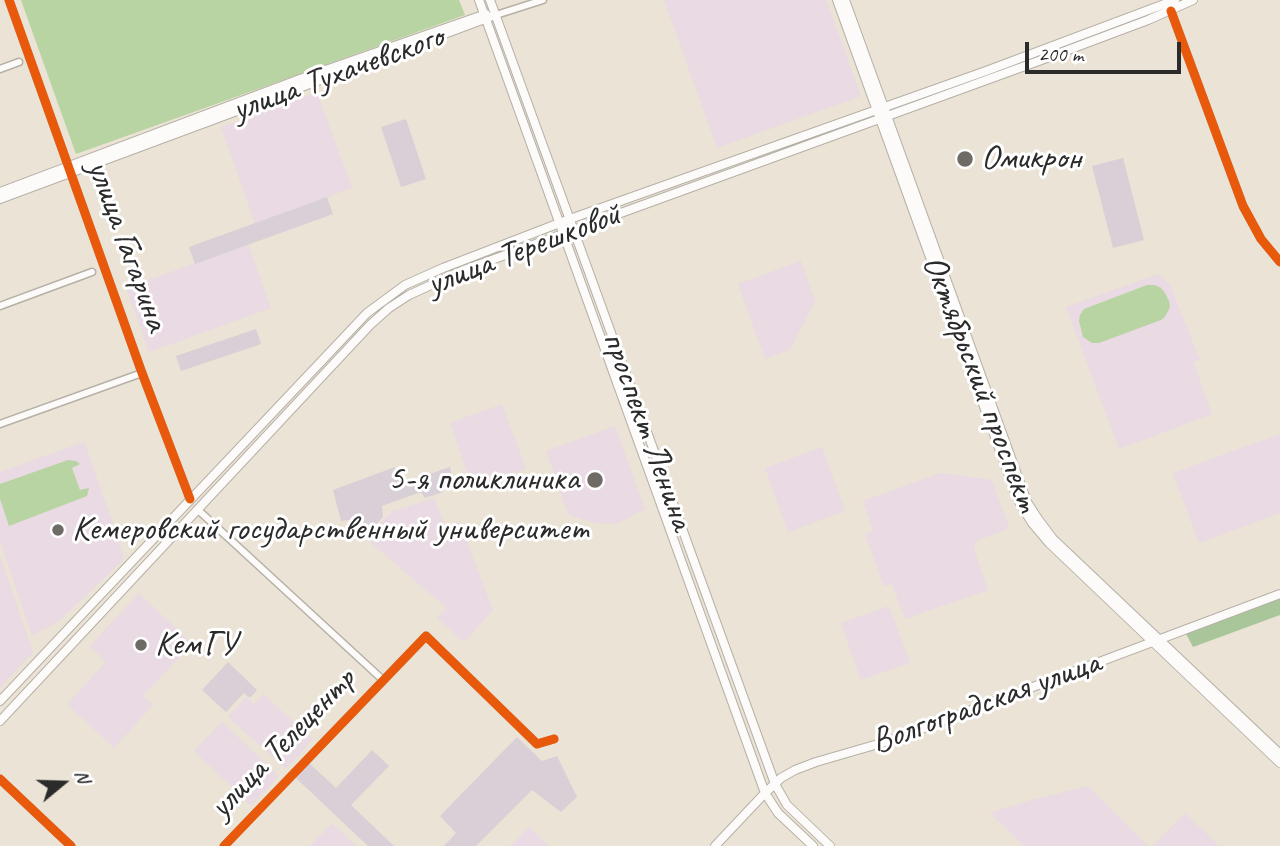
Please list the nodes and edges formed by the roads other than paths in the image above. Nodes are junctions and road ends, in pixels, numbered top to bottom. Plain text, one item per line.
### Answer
1 (9, 0) edge
2 (479, 0) edge
3 (490, 0) edge
4 (543, 0) edge
5 (837, 0) edge
6 (845, 0) edge
7 (1175, 0) edge
8 (1193, 0) edge
9 (1171, 11) junction
10 (496, 15) junction
11 (485, 16) junction
12 (19, 62) dead end
13 (0, 69) edge
14 (881, 113) junction
15 (70, 170) junction
16 (0, 192) edge
17 (0, 199) edge
18 (570, 219) junction
19 (559, 223) junction
20 (574, 230) junction
21 (563, 234) junction
22 (1280, 262) edge
23 (92, 272) dead end
24 (0, 306) edge
25 (142, 373) junction
26 (627, 411) junction
27 (0, 424) edge
28 (646, 428) junction
29 (190, 499) junction
30 (197, 509) junction
31 (1280, 594) edge
32 (1155, 641) junction
33 (383, 680) junction
34 (0, 701) edge
35 (0, 721) edge
36 (555, 739) dead end
37 (1280, 754) edge
38 (1280, 763) edge
39 (0, 779) edge
40 (775, 784) junction
41 (765, 793) junction
42 (71, 846) edge
43 (224, 846) edge
44 (715, 846) edge
45 (813, 846) edge
46 (830, 846) edge

1 - 15 street, улица Гагарина
2 - 11 main road, проспект Ленина
3 - 10 main road, проспект Ленина
4 - 10 street
5 - 14 main road, Октябрьский проспект
6 - 14 main road, Октябрьский проспект
7 - 14 main road, улица Терешковой
8 - 9 main road, улица Терешковой
9 - 14 main road, улица Терешковой
9 - 22 street
10 - 11 main road, улица Тухачевского
10 - 18 main road, проспект Ленина
11 - 15 main road, улица Тухачевского
11 - 19 main road, проспект Ленина
12 - 13 street
14 - 18 main road, улица Терешковой
14 - 20 main road, улица Терешковой
14 - 32 main road, Октябрьский проспект
15 - 16 main road, улица Тухачевского
15 - 17 main road, улица Тухачевского
15 - 25 street, улица Гагарина
18 - 19 main road, улица Терешковой
18 - 20 main road, проспект Ленина
19 - 21 main road, проспект Ленина
19 - 29 main road, улица Терешковой
20 - 21 main road, улица Терешковой
20 - 28 main road, проспект Ленина
21 - 26 main road, проспект Ленина
21 - 30 main road, улица Терешковой
23 - 24 street
25 - 27 street
25 - 29 street, улица Гагарина
26 - 28 main road
26 - 41 main road, проспект Ленина
28 - 40 main road, проспект Ленина
29 - 30 main road, улица Гагарина
29 - 34 main road, улица Терешковой
30 - 33 street, улица Гагарина
30 - 35 main road, улица Терешковой
31 - 32 main road, Волгоградская улица
32 - 37 main road, Октябрьский проспект
32 - 38 main road, Октябрьский проспект
32 - 40 main road, Волгоградская улица
33 - 36 street
33 - 43 street, улица Телецентр
39 - 42 street
40 - 41 main road, Волгоградская улица
40 - 46 main road, проспект Ленина
41 - 44 main road, Волгоградская улица
41 - 45 main road, проспект Ленина

